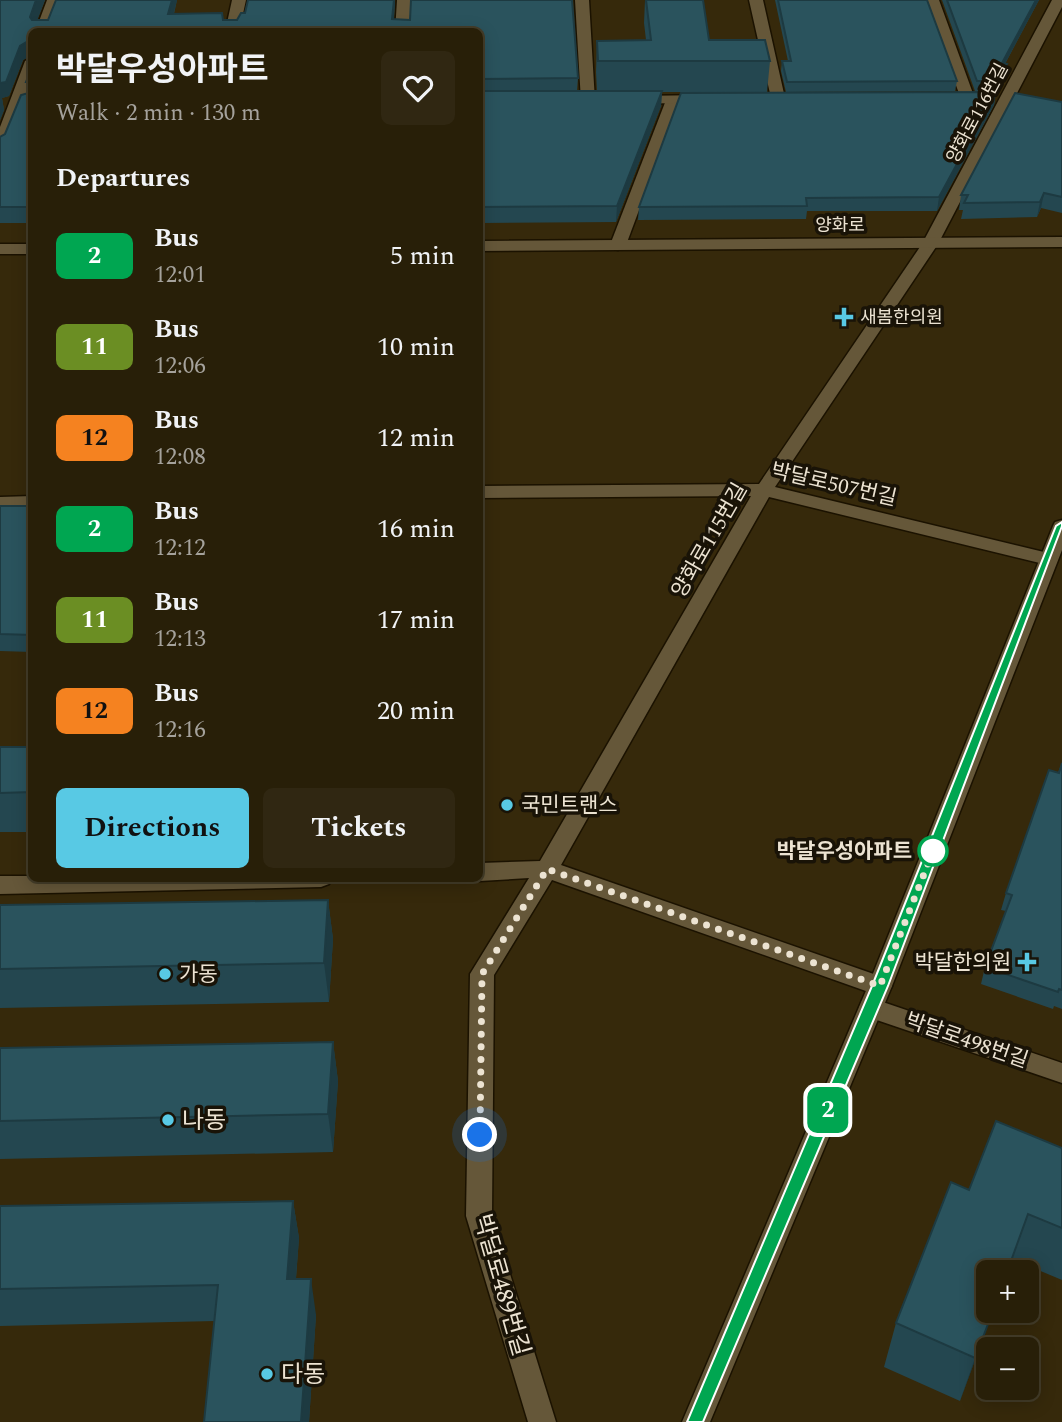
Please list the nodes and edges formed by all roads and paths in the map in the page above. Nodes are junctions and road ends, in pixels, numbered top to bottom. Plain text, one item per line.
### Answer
1 (54, 0) edge
2 (239, 0) edge
3 (404, 0) edge
4 (582, 0) edge
5 (756, 0) edge
6 (932, 0) edge
7 (1059, 0) edge
8 (44, 28) edge
9 (233, 28) edge
10 (402, 28) edge
11 (28, 72) edge
12 (725, 99) edge
13 (778, 99) edge
14 (987, 99) junction
15 (625, 100) edge
16 (673, 100) junction
17 (588, 101) edge
18 (0, 103) edge
19 (16, 103) junction
20 (28, 103) edge
21 (0, 147) edge
22 (1062, 242) edge
23 (930, 244) junction
24 (618, 245) junction
25 (483, 246) edge
26 (28, 248) edge
27 (0, 249) edge
28 (764, 490) junction
29 (483, 492) edge
30 (28, 502) edge
31 (0, 503) edge
32 (1062, 526) edge
33 (1048, 559) junction
34 (547, 869) junction
35 (483, 872) edge
36 (159, 882) edge
37 (0, 885) edge
38 (876, 997) junction
39 (1062, 1073) edge
40 (542, 1422) edge
41 (696, 1422) edge

1 - 8 street
2 - 9 street
3 - 10 street
4 - 17 street
5 - 13 street
6 - 14 street
7 - 14 street, 양화로116번길
11 - 19 street
12 - 16 street
14 - 23 street, 양화로116번길
15 - 16 street
16 - 24 street
18 - 19 street
19 - 20 street
19 - 21 street
22 - 23 street, 양화로
23 - 24 street, 양화로
23 - 28 street, 양화로115번길
24 - 25 street, 양화로
26 - 27 street
28 - 29 street, 박달로507번길
28 - 33 street, 박달로507번길
28 - 34 street, 양화로115번길
30 - 31 street
32 - 33 street
33 - 38 street
34 - 35 street
34 - 38 street, 박달로498번길
34 - 40 street, 박달로489번길
36 - 37 street
38 - 39 street, 박달로498번길
38 - 41 street

